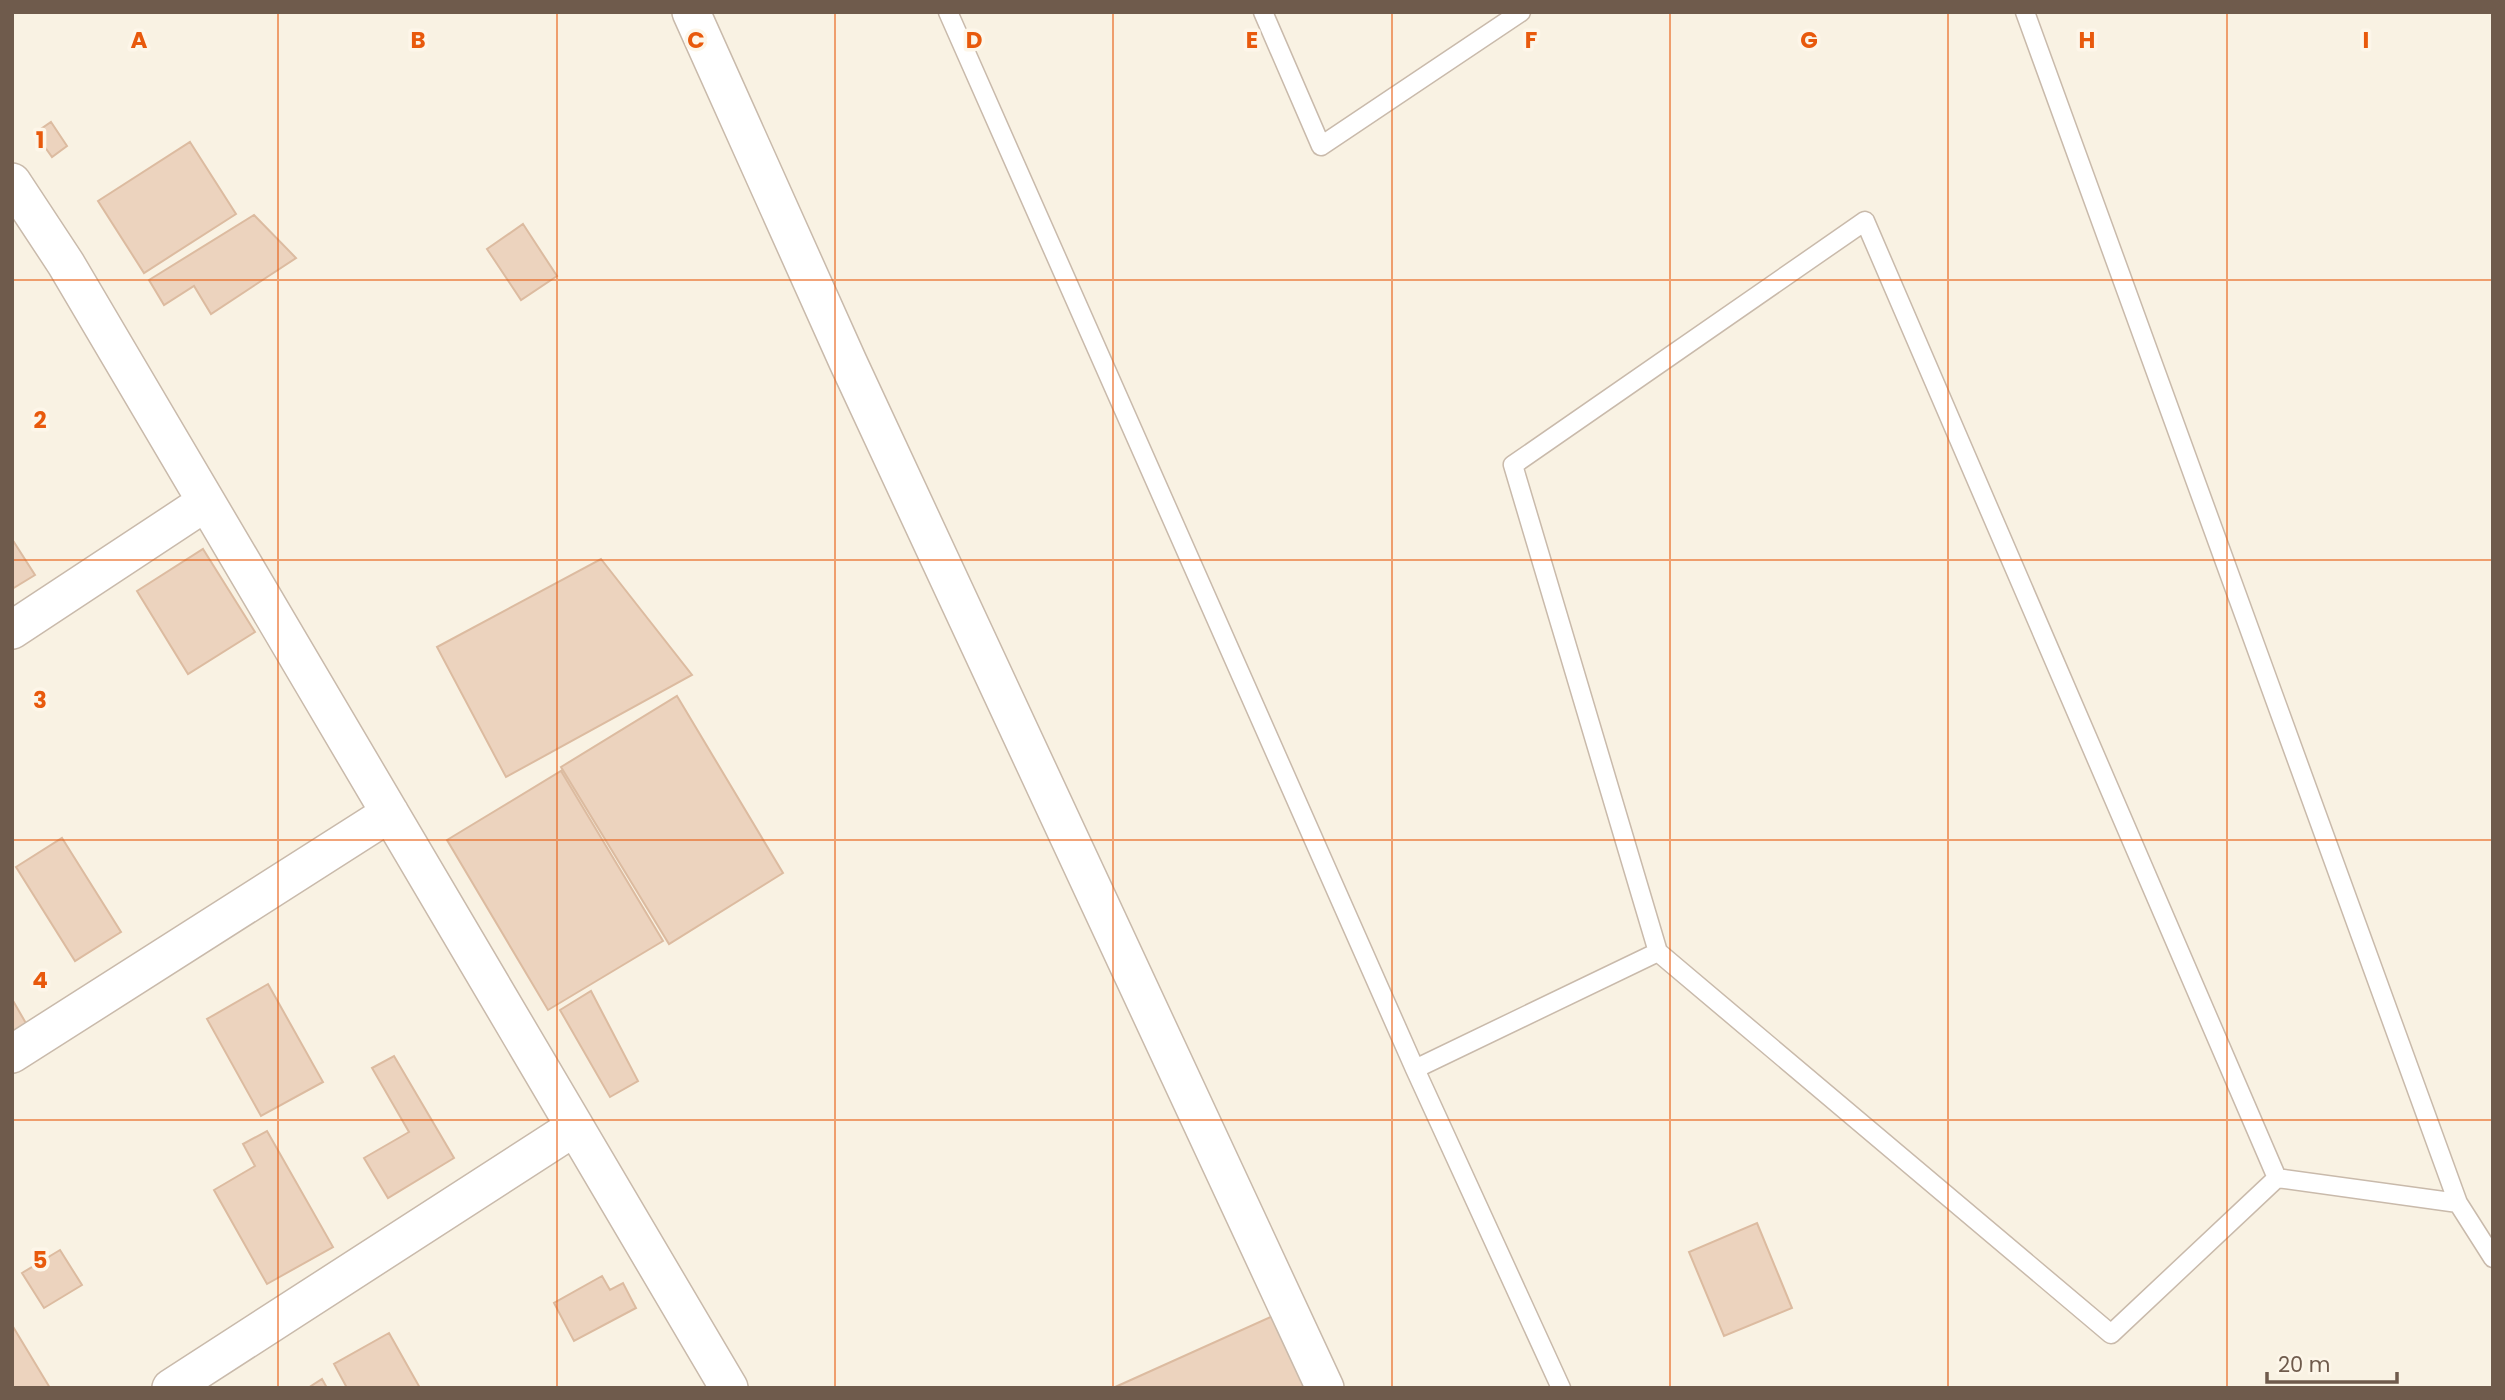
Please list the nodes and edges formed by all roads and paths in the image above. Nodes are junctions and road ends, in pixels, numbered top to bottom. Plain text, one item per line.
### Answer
1 (691, 12) edge
2 (948, 12) edge
3 (1263, 12) edge
4 (1521, 12) edge
5 (2025, 12) edge
6 (16, 196) edge
7 (206, 502) junction
8 (12, 630) edge
9 (390, 813) junction
10 (1658, 952) junction
11 (12, 1054) edge
12 (1415, 1069) junction
13 (575, 1127) junction
14 (2277, 1178) junction
15 (2458, 1203) junction
16 (2493, 1258) edge
17 (171, 1388) edge
18 (729, 1388) edge
19 (1325, 1388) edge
20 (1561, 1388) edge

1 - 19 street
2 - 12 lane
3 - 4 lane
5 - 15 lane
6 - 7 street
7 - 8 street
7 - 9 street
9 - 11 street
9 - 13 street
10 - 12 lane
10 - 14 lane
10 - 14 lane
12 - 20 lane
13 - 17 street
13 - 18 street
14 - 15 lane
15 - 16 lane

